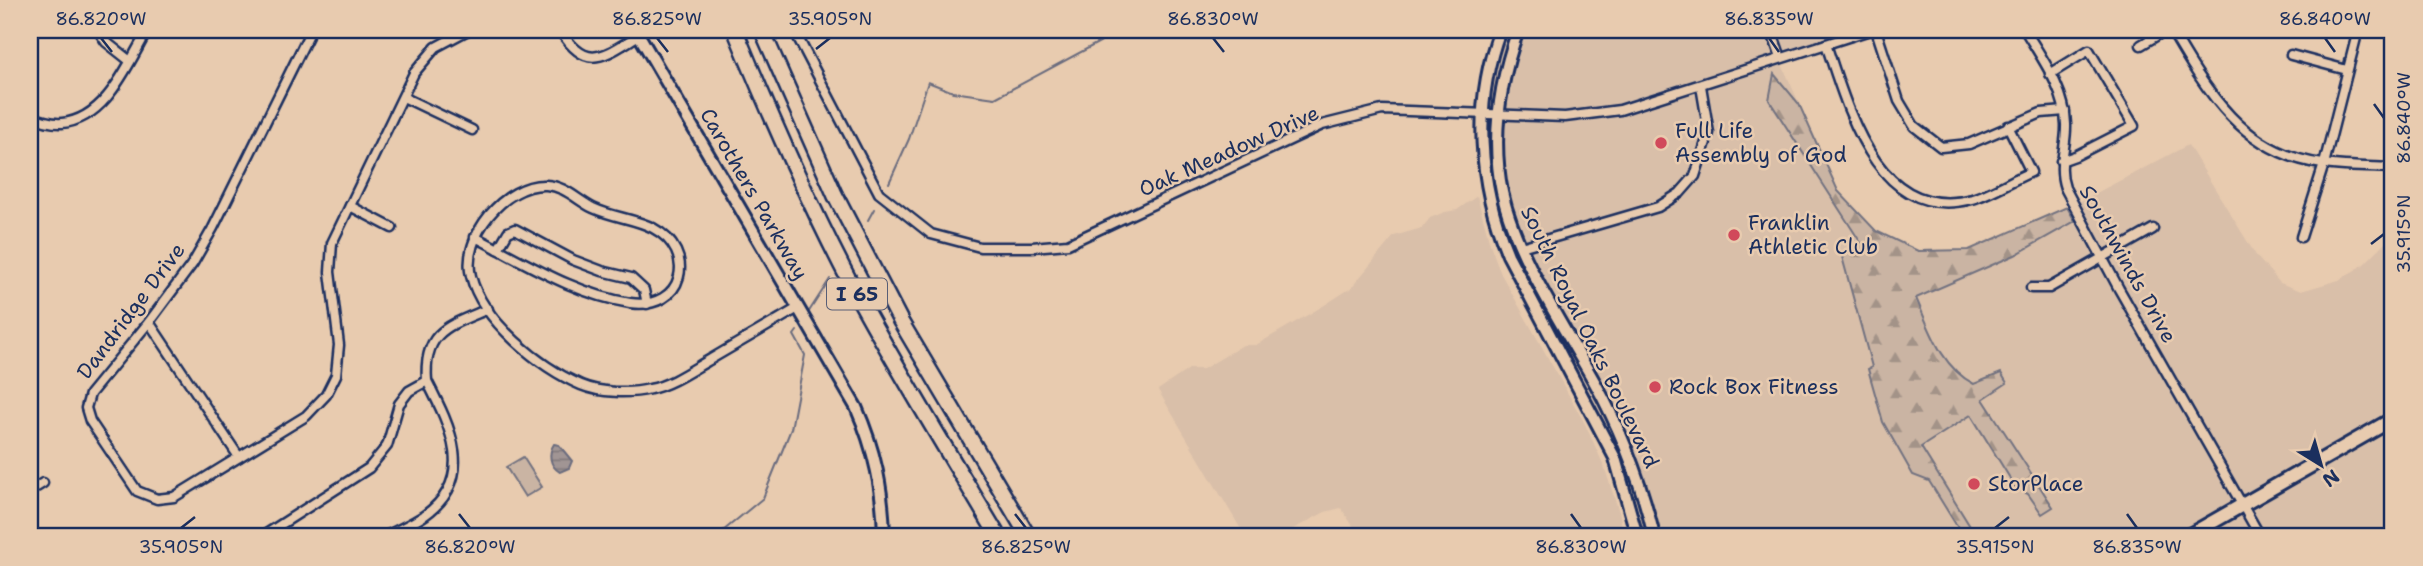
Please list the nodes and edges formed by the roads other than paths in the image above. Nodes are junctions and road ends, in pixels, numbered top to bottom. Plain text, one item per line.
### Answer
1 (98, 30) edge
2 (148, 30) edge
3 (311, 30) edge
4 (468, 30) edge
5 (560, 30) edge
6 (735, 30) edge
7 (762, 30) edge
8 (794, 30) edge
9 (1500, 30) edge
10 (1518, 30) edge
11 (1771, 30) edge
12 (1870, 30) edge
13 (1876, 30) edge
14 (2025, 30) edge
15 (2169, 30) edge
16 (2358, 30) edge
17 (638, 33) edge
18 (1826, 44) junction
19 (2141, 45) dead end
20 (2291, 55) dead end
21 (1781, 58) junction
22 (130, 61) junction
23 (2347, 70) junction
24 (2050, 74) junction
25 (1701, 86) junction
26 (403, 97) junction
27 (2065, 111) junction
28 (1482, 114) junction
29 (1498, 115) junction
30 (30, 116) edge
31 (2008, 126) junction
32 (472, 130) dead end
33 (2061, 161) junction
34 (2323, 164) junction
35 (2393, 168) edge
36 (350, 206) junction
37 (392, 228) dead end
38 (2153, 229) dead end
39 (475, 237) junction
40 (2301, 237) dead end
41 (1521, 247) junction
42 (498, 249) junction
43 (2103, 257) junction
44 (2032, 288) dead end
45 (647, 304) junction
46 (798, 308) junction
47 (488, 309) junction
48 (149, 321) junction
49 (427, 381) junction
50 (2393, 419) edge
51 (239, 457) junction
52 (43, 483) dead end
53 (30, 491) edge
54 (2244, 505) junction
55 (263, 536) edge
56 (386, 536) edge
57 (884, 536) edge
58 (998, 536) edge
59 (1028, 536) edge
60 (1637, 536) edge
61 (1654, 536) edge
62 (2188, 536) edge
63 (2260, 536) edge

1 - 22 street
2 - 22 street
3 - 48 street, Dandridge Drive
4 - 26 street, Dandridge Drive
5 - 17 street
6 - 58 highway, I 65
7 - 59 highway, I 65
8 - 28 street, Oak Meadow Drive
9 - 28 main road, South Royal Oaks Boulevard
10 - 29 main road, South Royal Oaks Boulevard
11 - 21 street
12 - 18 street, Oak Meadow Drive
13 - 31 street
14 - 24 street, Southwinds Drive
15 - 19 street
15 - 34 street
16 - 23 street
17 - 46 main road, Carothers Parkway
18 - 21 street, Oak Meadow Drive
18 - 31 street
20 - 23 street
21 - 25 street, Oak Meadow Drive
22 - 30 street
23 - 34 street
24 - 27 street, Southwinds Drive
24 - 33 street
25 - 29 street, Oak Meadow Drive
25 - 41 street
26 - 32 street
26 - 36 street, Dandridge Drive
27 - 31 street
27 - 33 street, Southwinds Drive
28 - 29 street, Oak Meadow Drive
28 - 60 main road, South Royal Oaks Boulevard
29 - 41 main road, South Royal Oaks Boulevard
33 - 43 street, Southwinds Drive
34 - 35 street
34 - 40 street
36 - 37 street
36 - 51 street, Dandridge Drive
38 - 43 street
39 - 42 street
39 - 45 street
39 - 47 street
41 - 61 main road, South Royal Oaks Boulevard
42 - 45 street
42 - 45 street
43 - 44 street
43 - 54 street, Southwinds Drive
46 - 47 street
46 - 57 main road, Carothers Parkway
47 - 49 street
48 - 51 street
48 - 51 street, Dandridge Drive
49 - 55 street
49 - 56 street
50 - 54 highway
52 - 53 street
54 - 62 highway
54 - 63 street, Southwinds Drive

